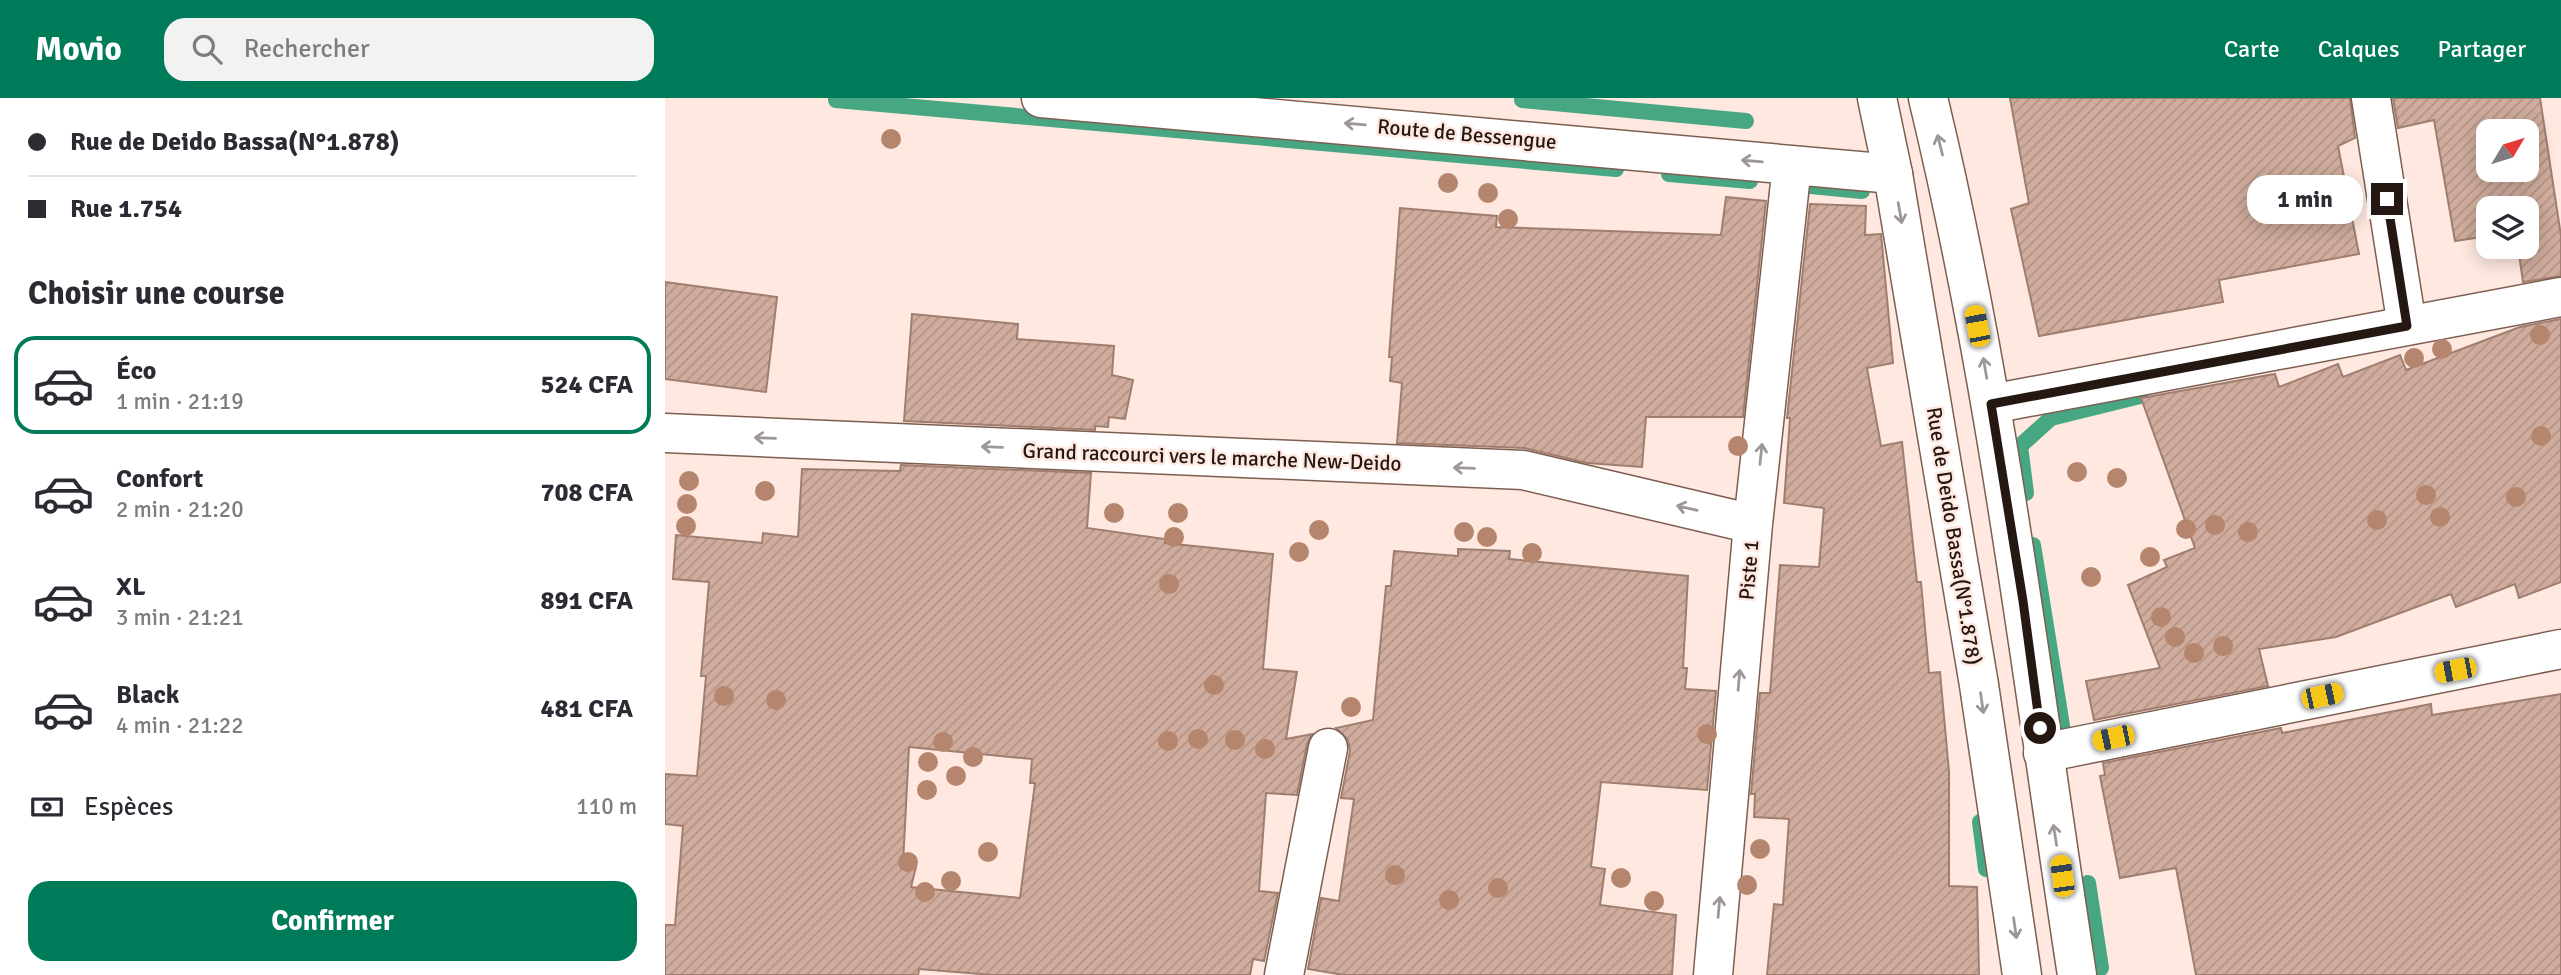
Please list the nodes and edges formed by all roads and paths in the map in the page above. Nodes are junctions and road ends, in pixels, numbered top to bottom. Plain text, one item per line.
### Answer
1 (1041, 98) edge
2 (1877, 98) edge
3 (1928, 98) edge
4 (2371, 98) edge
5 (1792, 165) junction
6 (1893, 174) junction
7 (2561, 297) edge
8 (2407, 326) junction
9 (1991, 404) junction
10 (666, 439) edge
11 (1753, 524) junction
12 (2561, 649) edge
13 (1328, 748) dead end
14 (2043, 753) junction
15 (1284, 975) edge
16 (1713, 975) edge
17 (2022, 975) edge
18 (2077, 975) edge

5 -> 1 street, Route de Bessengue
2 - 6 street, Rue de Deido Bassa(N°1.878)
9 -> 3 street
4 - 8 street
5 - 6 street, Route de Bessengue
11 -> 5 street, Piste 1
6 -> 17 street, Rue de Deido Bassa(N°1.878)
7 - 8 street
8 - 9 street
9 - 14 street
11 -> 10 street, Grand raccourci vers le marche New-Deido
16 -> 11 street, Piste 1
12 - 14 street
13 - 15 street
18 -> 14 street

